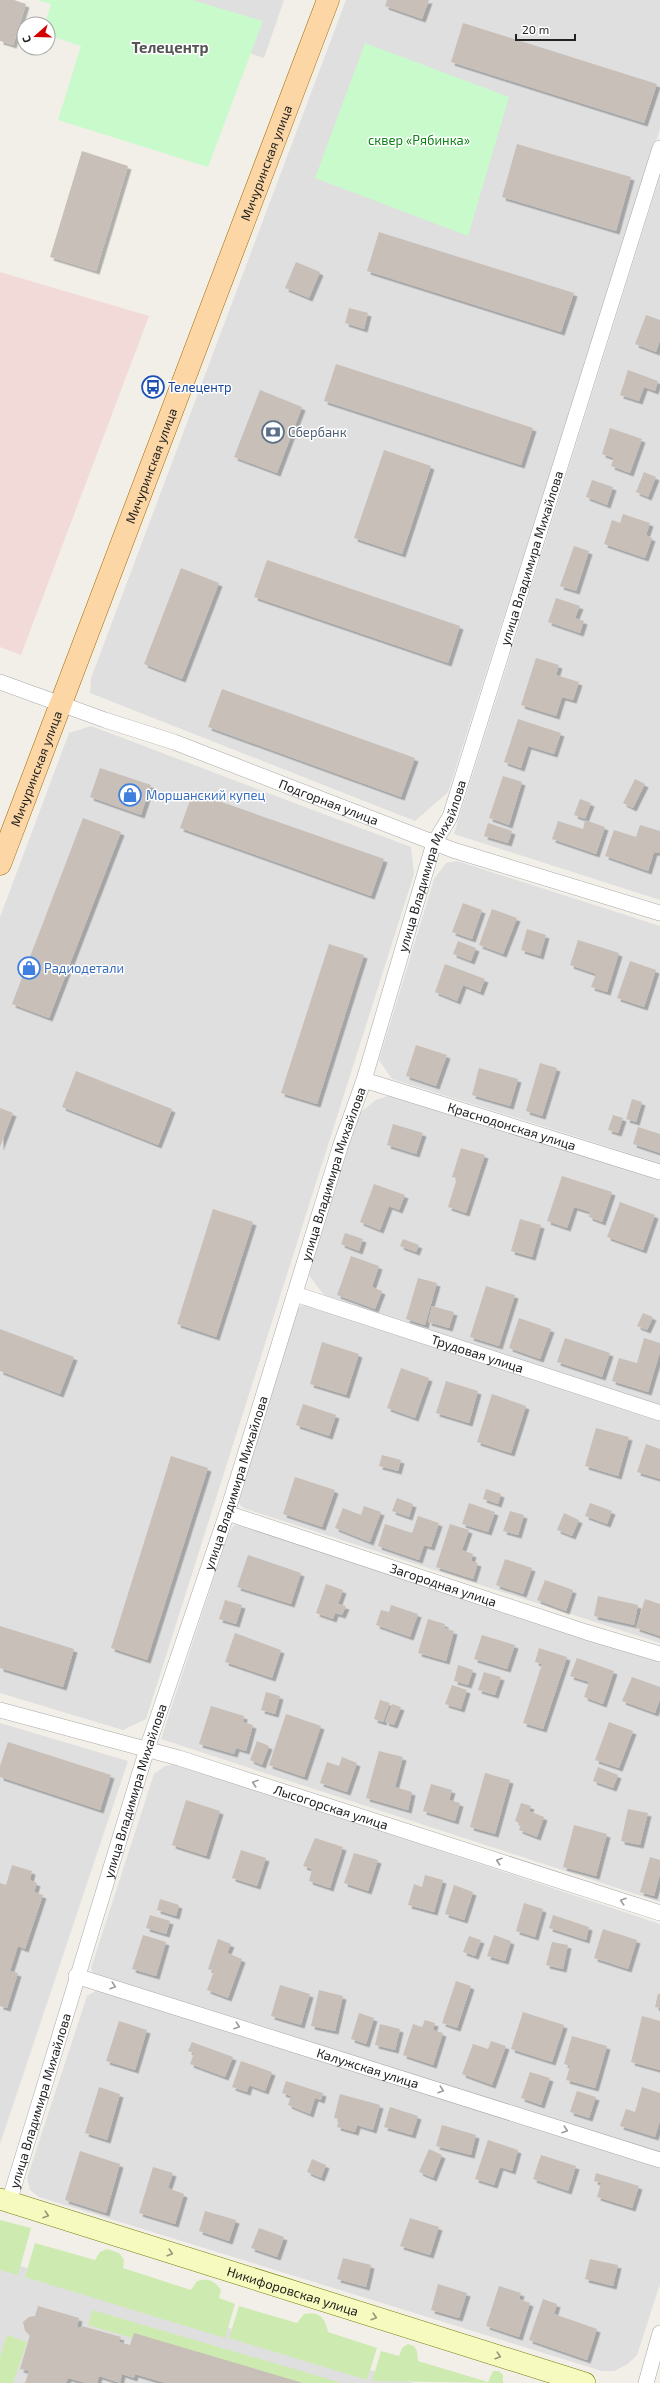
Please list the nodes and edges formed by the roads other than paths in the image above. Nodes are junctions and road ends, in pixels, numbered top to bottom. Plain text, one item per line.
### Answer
1 (328, 0) edge
2 (660, 148) edge
3 (0, 682) edge
4 (62, 705) junction
5 (434, 843) junction
6 (0, 864) edge
7 (660, 912) edge
8 (364, 1080) junction
9 (660, 1172) edge
10 (295, 1294) junction
11 (660, 1413) edge
12 (227, 1513) junction
13 (660, 1654) edge
14 (0, 1710) edge
15 (147, 1749) junction
16 (660, 1913) edge
17 (76, 1976) junction
18 (660, 2160) edge
19 (4, 2201) edge
20 (660, 2333) edge
21 (585, 2383) edge
22 (646, 2383) edge

1 - 4 main road, Мичуринская улица
2 - 5 street, улица Владимира Михайлова
3 - 4 street, Подгорная улица
4 - 5 street, Подгорная улица
4 - 6 main road, Мичуринская улица
5 - 7 street, Подгорная улица
5 - 8 street, улица Владимира Михайлова
8 - 9 street, Краснодонская улица
8 - 10 street, улица Владимира Михайлова
10 - 11 street, Трудовая улица
10 - 12 street, улица Владимира Михайлова
12 - 13 street, Загородная улица
12 - 15 street, улица Владимира Михайлова
14 - 15 street, Лысогорская улица
16 -> 15 street, Лысогорская улица
15 - 17 street, улица Владимира Михайлова
17 -> 18 street, Калужская улица
17 - 19 street, улица Владимира Михайлова
19 -> 21 main road, Никифоровская улица
20 - 22 street

